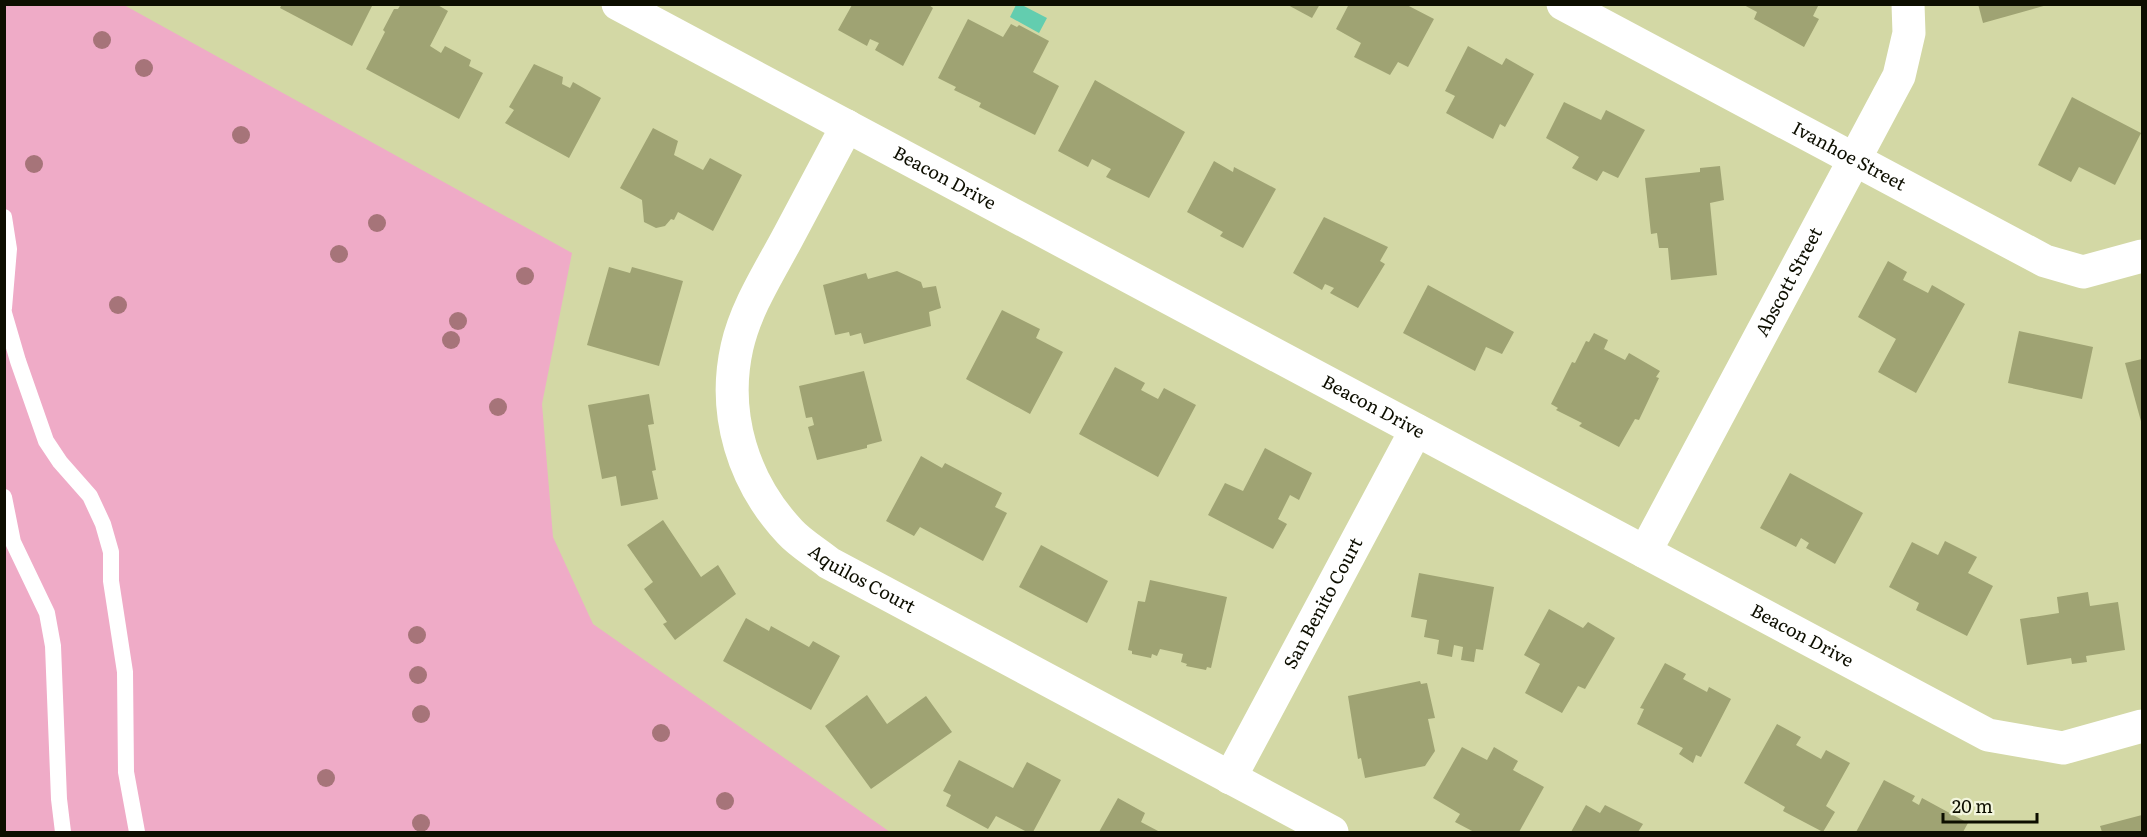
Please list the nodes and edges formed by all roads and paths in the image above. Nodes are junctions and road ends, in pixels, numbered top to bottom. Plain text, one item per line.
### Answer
1 (618, 4) edge
2 (1563, 4) edge
3 (1908, 4) edge
4 (847, 126) junction
5 (1854, 160) junction
6 (4, 217) edge
7 (2142, 256) edge
8 (4, 310) edge
9 (1416, 430) junction
10 (4, 497) edge
11 (1645, 552) junction
12 (2142, 726) edge
13 (1230, 778) junction
14 (63, 832) edge
15 (137, 832) edge
16 (1332, 832) edge

1 - 4 street, Beacon Drive
2 - 5 street, Ivanhoe Street
3 - 5 street, Abscott Street
4 - 9 street, Beacon Drive
4 - 13 street, Aquilos Court
5 - 7 street, Ivanhoe Street
5 - 11 street, Abscott Street
6 - 8 lane
8 - 15 lane
9 - 11 street, Beacon Drive
9 - 13 street, San Benito Court
10 - 14 lane
11 - 12 street, Beacon Drive
13 - 16 street, Aquilos Court

